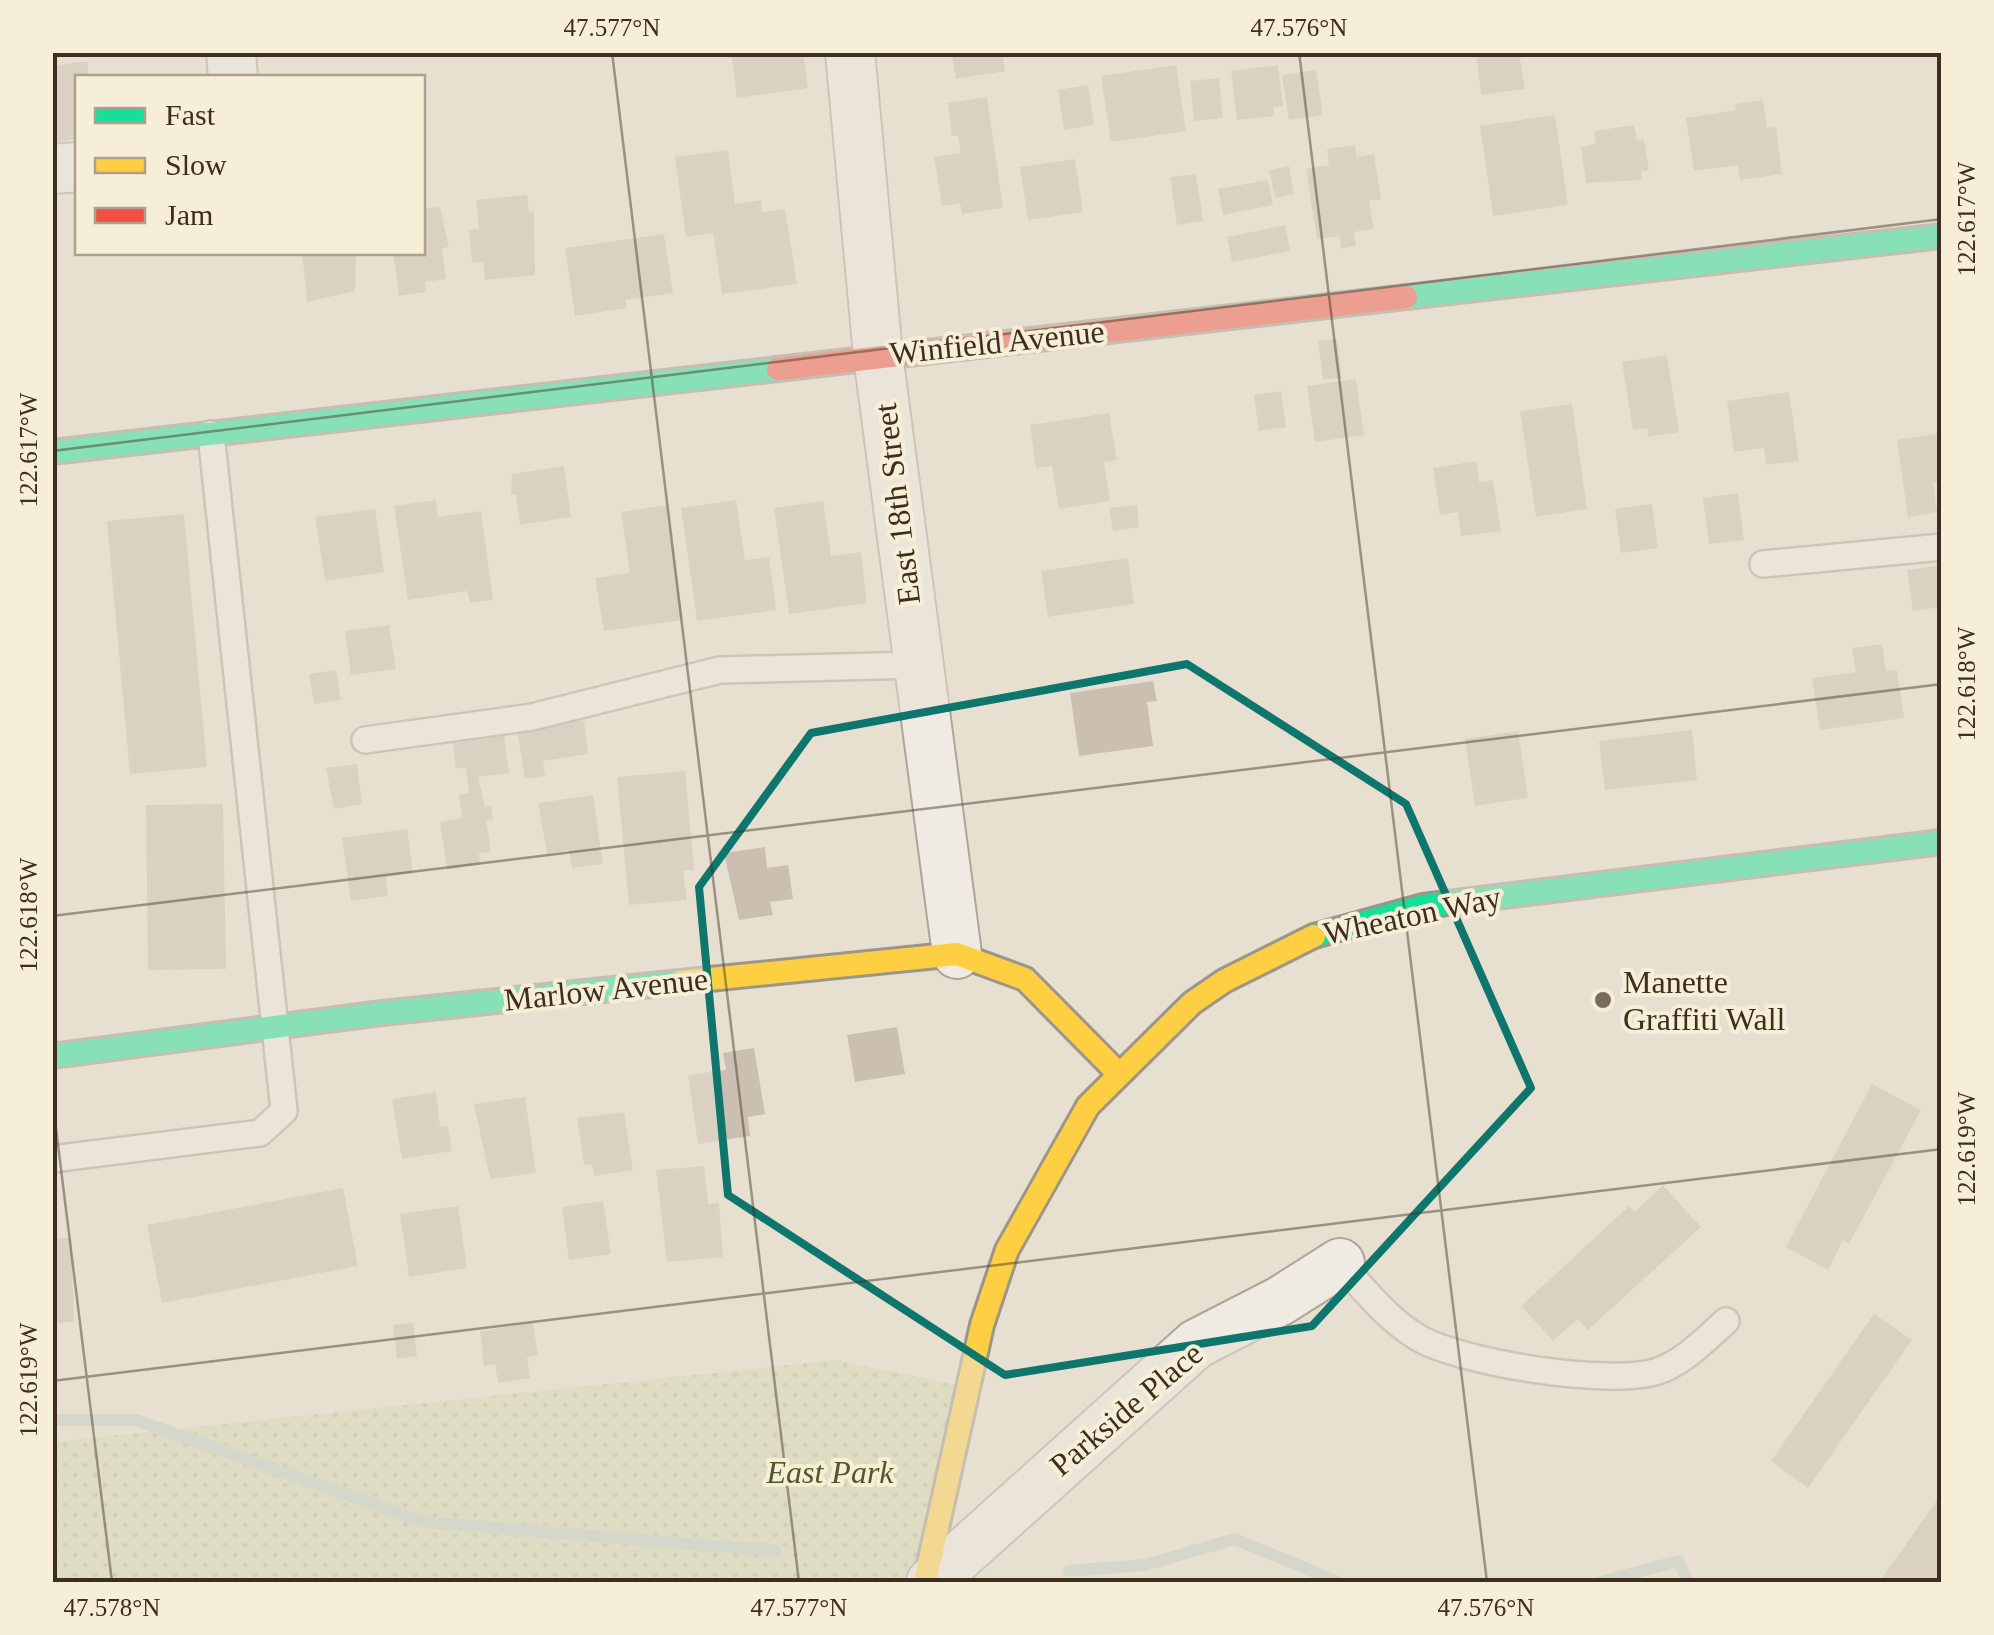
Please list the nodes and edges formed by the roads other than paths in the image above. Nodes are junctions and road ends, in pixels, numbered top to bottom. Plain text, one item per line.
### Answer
1 (850, 52) edge
2 (1942, 236) edge
3 (878, 355) junction
4 (211, 434) junction
5 (52, 452) edge
6 (1942, 547) edge
7 (1763, 564) dead end
8 (916, 665) junction
9 (366, 740) dead end
10 (1942, 842) edge
11 (956, 954) junction
12 (272, 1027) junction
13 (52, 1056) edge
14 (1118, 1073) junction
15 (52, 1159) edge
16 (1340, 1263) joint
17 (1726, 1321) dead end
18 (928, 1582) edge

1 - 3 street, East 18th Street
2 - 3 street, Winfield Avenue
3 - 4 street, Winfield Avenue
3 - 8 street, East 18th Street
4 - 5 street, Winfield Avenue
4 - 12 lane
6 - 7 lane
8 - 9 lane
8 - 11 street, East 18th Street
10 - 14 street, Wheaton Way
11 - 12 street, Marlow Avenue
11 - 14 street, Marlow Avenue
12 - 13 street, Marlow Avenue
12 - 15 lane
14 - 18 street, Wheaton Way
16 - 17 lane
16 - 18 street, Parkside Place

